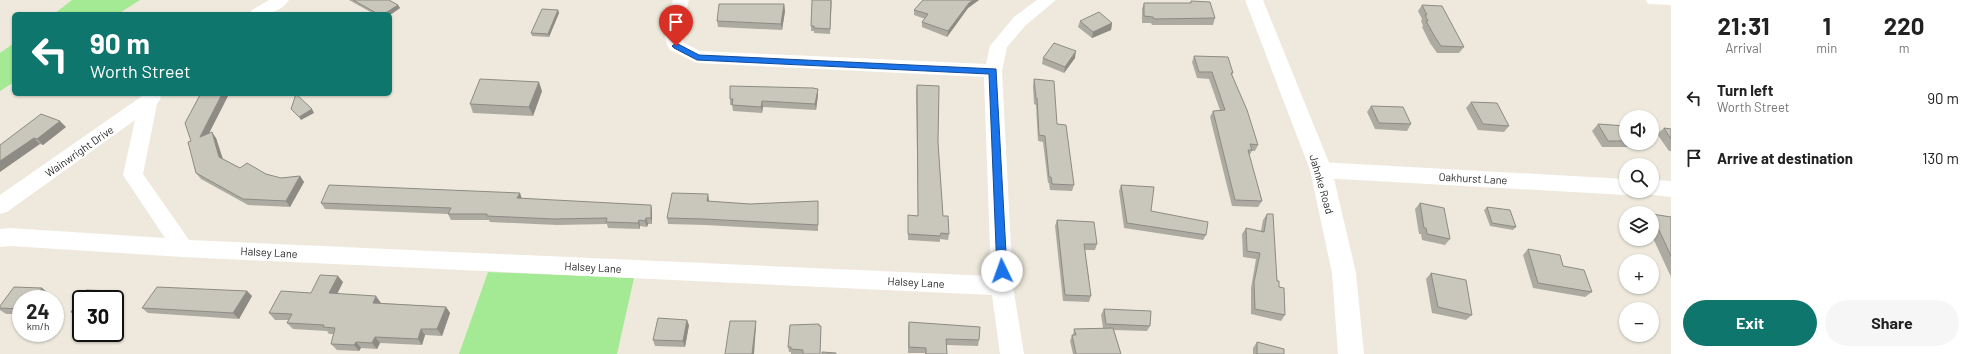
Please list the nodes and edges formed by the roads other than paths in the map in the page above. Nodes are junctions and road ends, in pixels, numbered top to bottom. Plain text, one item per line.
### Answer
1 (281, 0) edge
2 (681, 0) edge
3 (1048, 0) edge
4 (1254, 0) edge
5 (1654, 0) edge
6 (1671, 0) edge
7 (261, 12) edge
8 (993, 71) junction
9 (152, 98) edge
10 (1321, 170) junction
11 (1619, 187) edge
12 (1659, 188) edge
13 (1671, 189) edge
14 (0, 206) edge
15 (0, 238) edge
16 (183, 248) junction
17 (1002, 286) junction
18 (1012, 354) edge
19 (1351, 354) edge

1 - 7 street
2 - 8 street
3 - 8 street
4 - 10 main road, Jahnke Road
5 - 6 street
8 - 17 street
9 - 14 street, Wainwright Drive
9 - 16 street
10 - 11 street, Oakhurst Lane
10 - 19 main road, Jahnke Road
12 - 13 street
15 - 16 street, Halsey Lane
16 - 17 street, Halsey Lane
17 - 18 street

